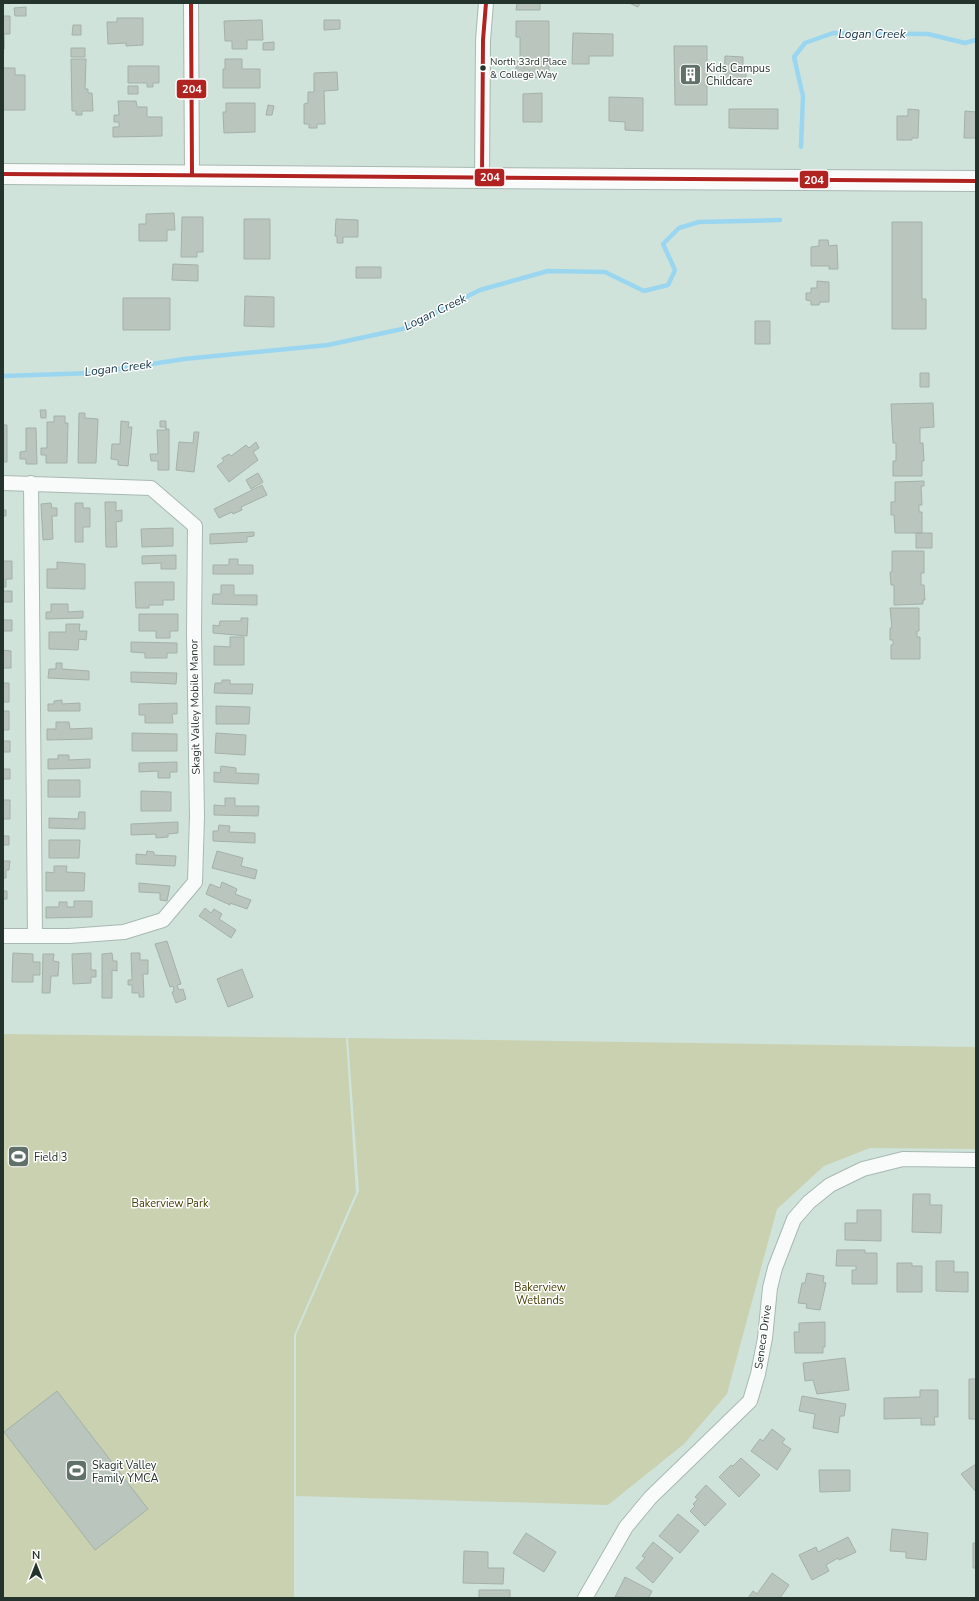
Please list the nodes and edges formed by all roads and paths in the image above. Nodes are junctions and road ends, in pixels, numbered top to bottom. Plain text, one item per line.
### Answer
1 (191, 3) edge
2 (486, 3) edge
3 (3, 174) edge
4 (192, 175) junction
5 (482, 178) junction
6 (976, 181) edge
7 (3, 483) edge
8 (31, 483) junction
9 (3, 936) edge
10 (35, 936) junction
11 (976, 1160) edge
12 (586, 1598) edge

1 - 4 street
2 - 5 street
3 - 4 main road
4 - 5 main road
5 - 6 main road
7 - 8 street, Skagit Valley Mobile Manor
8 - 10 street
8 - 10 street, Skagit Valley Mobile Manor
9 - 10 street, Skagit Valley Mobile Manor
11 - 12 street, Seneca Drive

